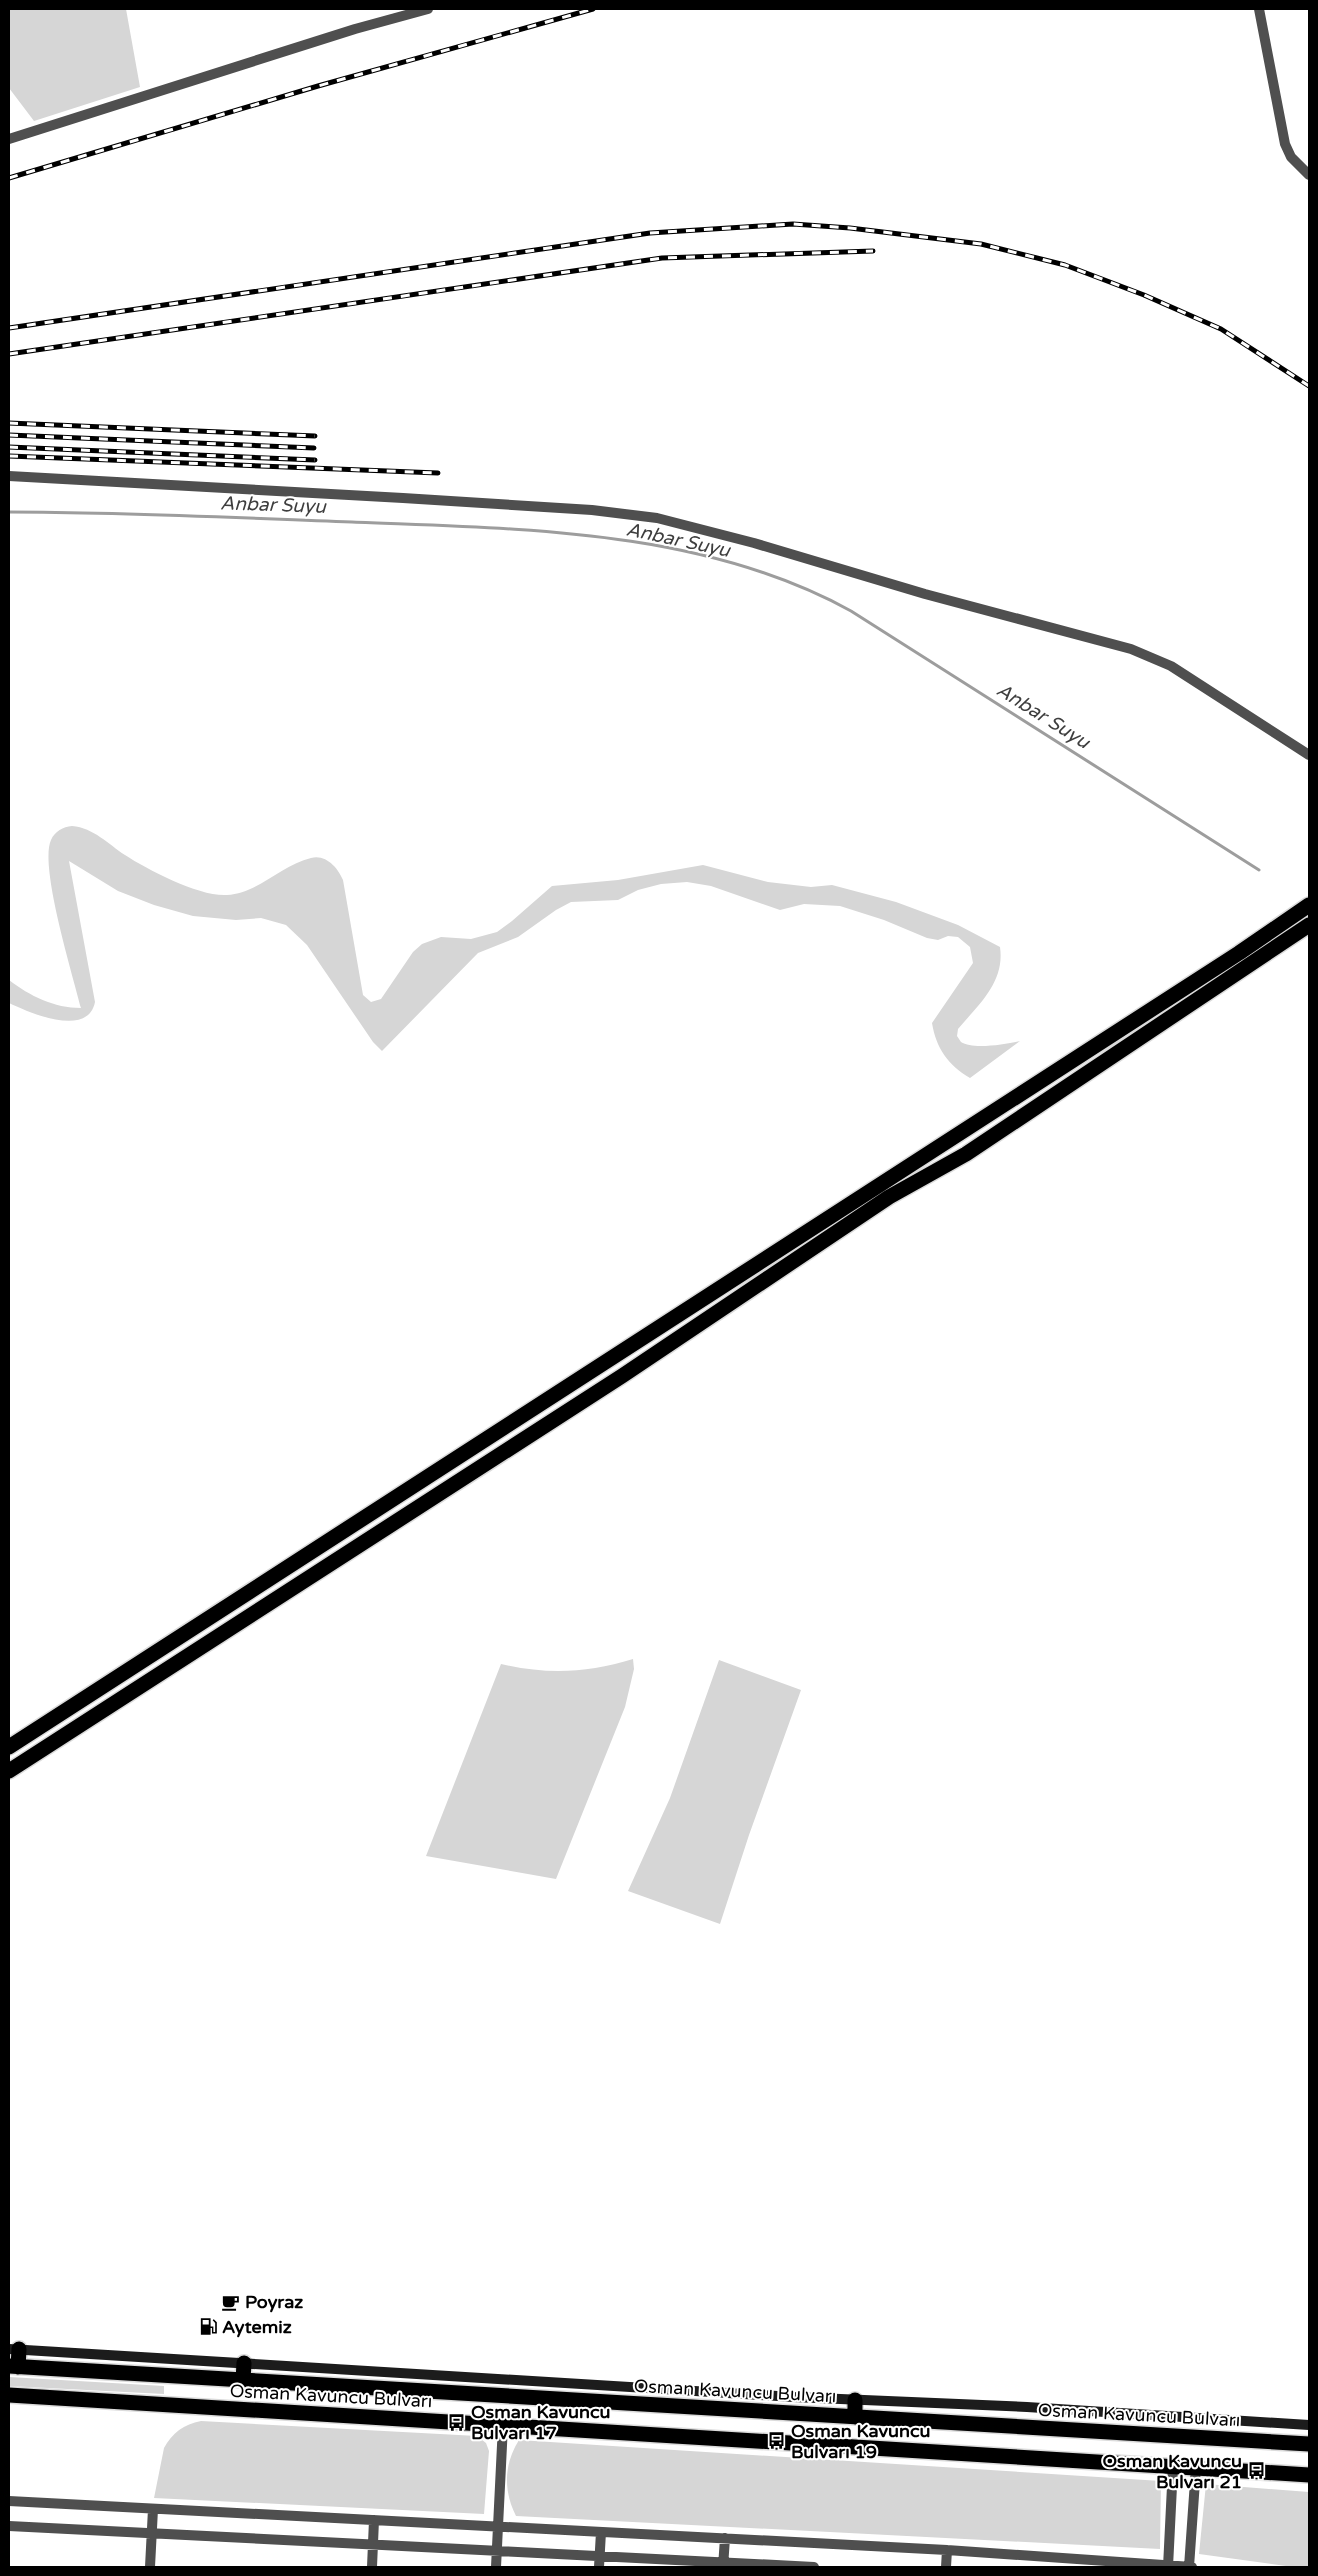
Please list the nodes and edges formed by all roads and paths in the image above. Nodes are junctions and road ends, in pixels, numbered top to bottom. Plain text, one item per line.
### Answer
1 (428, 9) edge
2 (1259, 9) edge
3 (9, 139) edge
4 (1309, 175) edge
5 (9, 476) edge
6 (1309, 755) edge
7 (1309, 905) edge
8 (1306, 927) edge
9 (9, 1746) edge
10 (9, 1771) edge
11 (14, 2349) edge
12 (244, 2363) junction
13 (13, 2366) edge
14 (243, 2380) junction
15 (9, 2395) edge
16 (855, 2400) junction
17 (854, 2416) junction
18 (503, 2425) junction
19 (1309, 2425) edge
20 (1309, 2444) edge
21 (1173, 2466) junction
22 (1196, 2467) junction
23 (1309, 2475) edge
24 (9, 2502) edge
25 (153, 2509) junction
26 (374, 2520) junction
27 (9, 2526) edge
28 (498, 2527) junction
29 (601, 2532) junction
30 (152, 2533) junction
31 (725, 2538) junction
32 (373, 2544) junction
33 (947, 2550) junction
34 (497, 2551) junction
35 (600, 2556) junction
36 (724, 2565) edge
37 (1168, 2566) edge
38 (150, 2567) edge
39 (372, 2567) edge
40 (496, 2567) edge
41 (599, 2567) edge
42 (814, 2567) edge
43 (946, 2567) edge
44 (1190, 2567) edge

1 - 3 street
2 - 4 street
5 - 6 street
7 - 9 highway
8 - 10 highway
11 - 12 street
11 - 13 highway
12 - 14 highway
12 - 16 street
13 - 14 highway, Osman Kavuncu Bulvarı
14 - 17 highway, Osman Kavuncu Bulvarı
15 - 18 highway, Osman Kavuncu Bulvarı
16 - 17 highway
16 - 19 street
17 - 20 highway, Osman Kavuncu Bulvarı
18 - 21 highway, Osman Kavuncu Bulvarı
18 - 28 street
21 - 22 highway, Osman Kavuncu Bulvarı
21 - 37 street
22 - 23 highway, Osman Kavuncu Bulvarı
22 - 44 street
24 - 25 street
25 - 26 street
25 - 30 street
26 - 28 street
26 - 32 street
27 - 30 street
28 - 29 street
28 - 34 street
29 - 31 street
29 - 35 street
30 - 32 street
30 - 38 street
31 - 33 street
31 - 36 street
32 - 34 street
32 - 39 street
33 - 37 street
33 - 43 street
34 - 35 street
34 - 40 street
35 - 36 street
35 - 41 street
36 - 42 street
37 - 44 street

